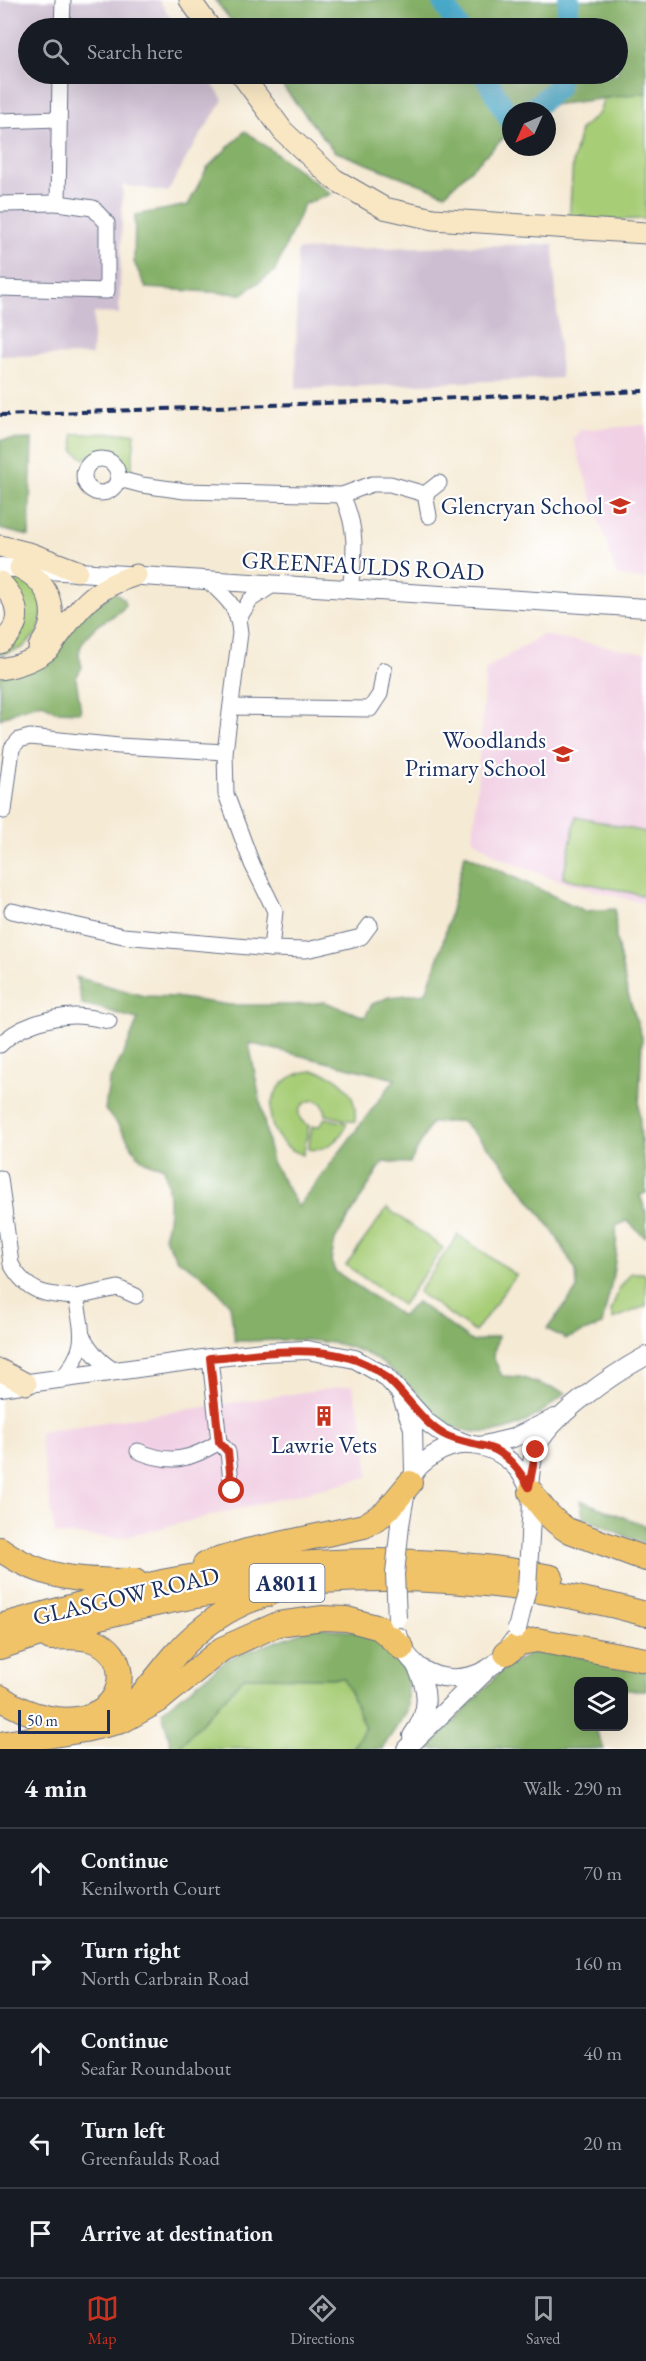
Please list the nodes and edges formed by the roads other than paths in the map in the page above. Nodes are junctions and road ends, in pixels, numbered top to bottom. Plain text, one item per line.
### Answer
1 (63, 0) edge
2 (190, 0) edge
3 (62, 18) edge
4 (203, 18) edge
5 (60, 84) edge
6 (248, 84) edge
7 (58, 119) junction
8 (0, 121) edge
9 (58, 203) junction
10 (0, 204) edge
11 (646, 233) edge
12 (0, 288) edge
13 (119, 479) dead end
14 (440, 483) dead end
15 (425, 494) junction
16 (342, 495) junction
17 (429, 516) dead end
18 (0, 546) edge
19 (10, 567) edge
20 (77, 571) junction
21 (136, 576) junction
22 (208, 580) junction
23 (0, 582) edge
24 (273, 585) junction
25 (350, 589) junction
26 (646, 608) edge
27 (239, 618) junction
28 (0, 643) edge
29 (34, 658) junction
30 (0, 669) edge
31 (384, 670) dead end
32 (231, 707) junction
33 (225, 752) junction
34 (4, 811) dead end
35 (12, 911) dead end
36 (370, 925) dead end
37 (271, 949) junction
38 (109, 1021) dead end
39 (0, 1045) edge
40 (0, 1178) edge
41 (136, 1296) dead end
42 (76, 1297) junction
43 (83, 1337) junction
44 (646, 1356) edge
45 (210, 1358) junction
46 (0, 1370) edge
47 (117, 1371) junction
48 (61, 1380) junction
49 (26, 1384) junction
50 (0, 1387) edge
51 (398, 1389) junction
52 (565, 1413) junction
53 (219, 1442) junction
54 (475, 1445) junction
55 (138, 1451) dead end
56 (412, 1478) junction
57 (530, 1490) junction
58 (232, 1491) dead end
59 (0, 1550) edge
60 (646, 1559) edge
61 (307, 1580) junction
62 (168, 1581) junction
63 (646, 1598) edge
64 (646, 1614) edge
65 (6, 1639) edge
66 (506, 1653) junction
67 (408, 1654) junction
68 (646, 1660) edge
69 (488, 1669) junction
70 (0, 1697) edge
71 (0, 1712) edge
72 (107, 1723) junction
73 (57, 1734) junction
74 (0, 1744) edge
75 (404, 1749) edge

1 - 3 street
2 - 4 main road
5 - 7 street
6 - 11 main road
7 - 8 street
7 - 9 street
9 - 10 street
9 - 12 street
13 - 16 street
14 - 15 street
15 - 16 street
15 - 17 street
16 - 25 street
18 - 20 main road
19 - 20 street, GREENFAULDS ROAD
19 - 29 main road
20 - 21 street, GREENFAULDS ROAD
21 - 22 street, GREENFAULDS ROAD
21 - 29 main road
22 - 24 street, GREENFAULDS ROAD
22 - 27 street
23 - 28 main road
24 - 25 street, GREENFAULDS ROAD
24 - 27 street
25 - 26 street, GREENFAULDS ROAD
27 - 32 street
29 - 30 main road
31 - 32 street
32 - 33 street
33 - 34 street
33 - 37 street
35 - 37 street
36 - 37 street
38 - 39 street
40 - 42 street
41 - 42 street
42 - 43 street
43 - 47 street
43 - 48 street
44 - 52 street
45 - 47 street
45 - 51 street
45 - 53 street
46 - 49 main road
47 - 48 street
48 - 49 street
49 - 50 street
51 - 54 street
51 - 56 street
52 - 54 street
52 - 57 street
53 - 55 street
53 - 58 street
54 - 56 street
54 - 57 street
56 - 62 main road
56 - 67 street, bridge
57 - 60 main road
57 - 66 street, bridge
59 - 62 main road
61 - 64 main road, GLASGOW ROAD / A8011
61 - 65 main road, GLASGOW ROAD / A8011
61 - 72 main road
62 - 63 main road, GLASGOW ROAD / A8011
62 - 65 main road, GLASGOW ROAD / A8011
65 - 70 main road
66 - 68 main road
66 - 69 street
67 - 69 street
67 - 72 main road
67 - 75 street
69 - 75 street
71 - 73 main road
72 - 73 main road
73 - 74 main road

